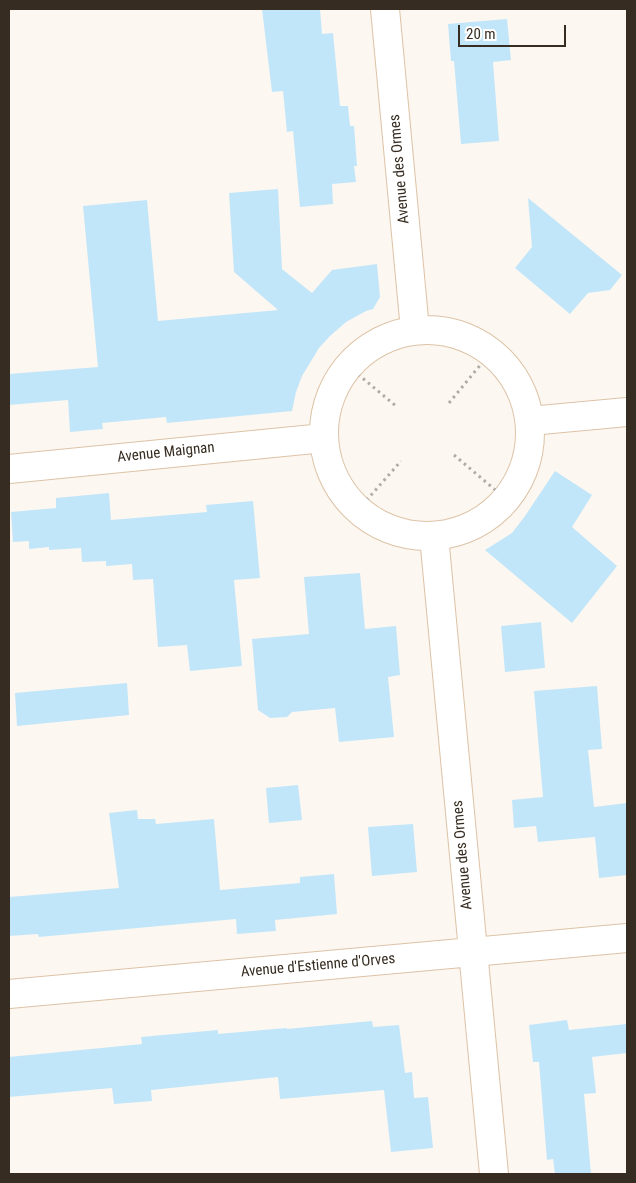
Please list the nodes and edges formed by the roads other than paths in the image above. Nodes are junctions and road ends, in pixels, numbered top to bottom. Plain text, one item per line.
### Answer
1 (385, 9) edge
2 (415, 330) junction
3 (627, 412) edge
4 (530, 421) junction
5 (324, 438) junction
6 (9, 469) edge
7 (434, 536) junction
8 (627, 938) edge
9 (472, 951) junction
10 (9, 994) edge
11 (494, 1174) edge

1 - 2 street, Avenue des Ormes
2 - 4 street
2 - 5 street
3 - 4 street
4 - 7 street
5 - 6 street, Avenue Maignan
5 - 7 street
7 - 9 street, Avenue des Ormes
8 - 9 street, Avenue d'Estienne d'Orves
9 - 10 street, Avenue d'Estienne d'Orves
9 - 11 street, Avenue des Ormes

